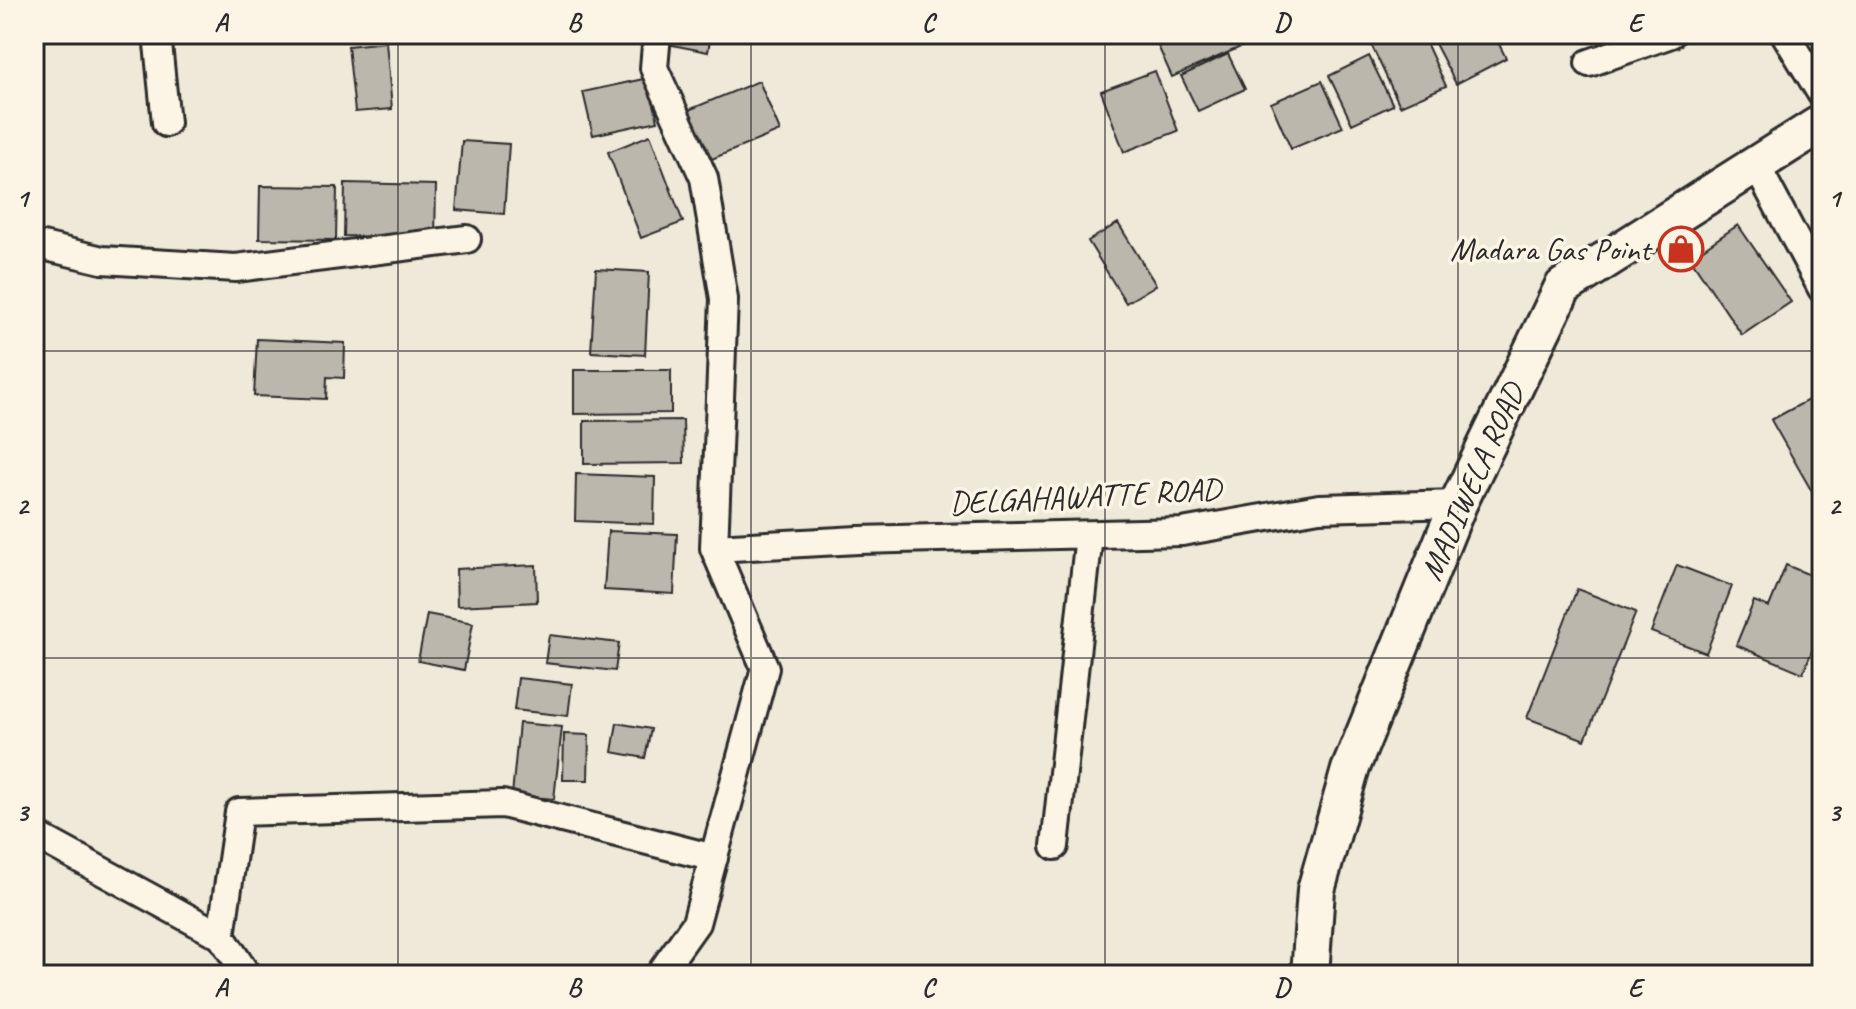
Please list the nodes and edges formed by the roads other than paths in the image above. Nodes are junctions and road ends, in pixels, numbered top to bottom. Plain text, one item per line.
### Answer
1 (157, 34) edge
2 (657, 34) edge
3 (1671, 34) edge
4 (1785, 34) edge
5 (1589, 63) dead end
6 (1822, 95) edge
7 (166, 123) dead end
8 (1822, 123) edge
9 (1755, 163) junction
10 (467, 239) dead end
11 (34, 244) edge
12 (1822, 289) edge
13 (1458, 504) junction
14 (1089, 535) junction
15 (714, 548) junction
16 (34, 834) edge
17 (1055, 846) dead end
18 (714, 858) junction
19 (221, 936) junction
20 (247, 975) edge
21 (659, 975) edge
22 (1310, 975) edge

1 - 7 street
2 - 15 street
3 - 5 street
4 - 6 street
8 - 9 main road, MADIWELA ROAD
9 - 12 street
9 - 13 main road, MADIWELA ROAD
10 - 11 street
13 - 14 street, DELGAHAWATTE ROAD
13 - 22 main road, MADIWELA ROAD
14 - 15 street, DELGAHAWATTE ROAD
14 - 17 street
15 - 18 street
16 - 19 street
18 - 19 street
18 - 21 street
19 - 20 street

